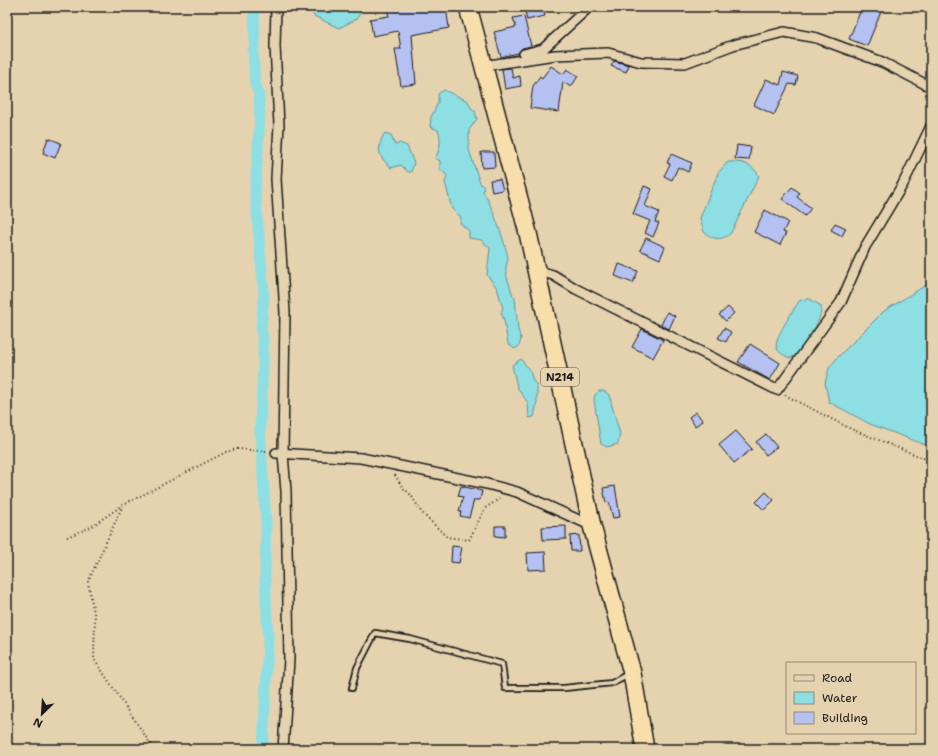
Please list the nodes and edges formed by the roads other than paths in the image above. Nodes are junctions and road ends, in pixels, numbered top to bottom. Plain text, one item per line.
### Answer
1 (276, 7) edge
2 (468, 7) edge
3 (589, 7) edge
4 (483, 66) junction
5 (931, 87) edge
6 (931, 126) edge
7 (535, 270) junction
8 (280, 453) junction
9 (592, 526) junction
10 (632, 673) junction
11 (352, 688) dead end
12 (282, 749) edge
13 (645, 749) edge

1 - 8 street
2 - 4 highway, N214
3 - 4 street
4 - 5 street
4 - 7 highway, N214
6 - 7 street
7 - 9 highway, N214
8 - 9 street
8 - 12 street
9 - 10 highway, N214
10 - 11 lane
10 - 13 highway, N214

